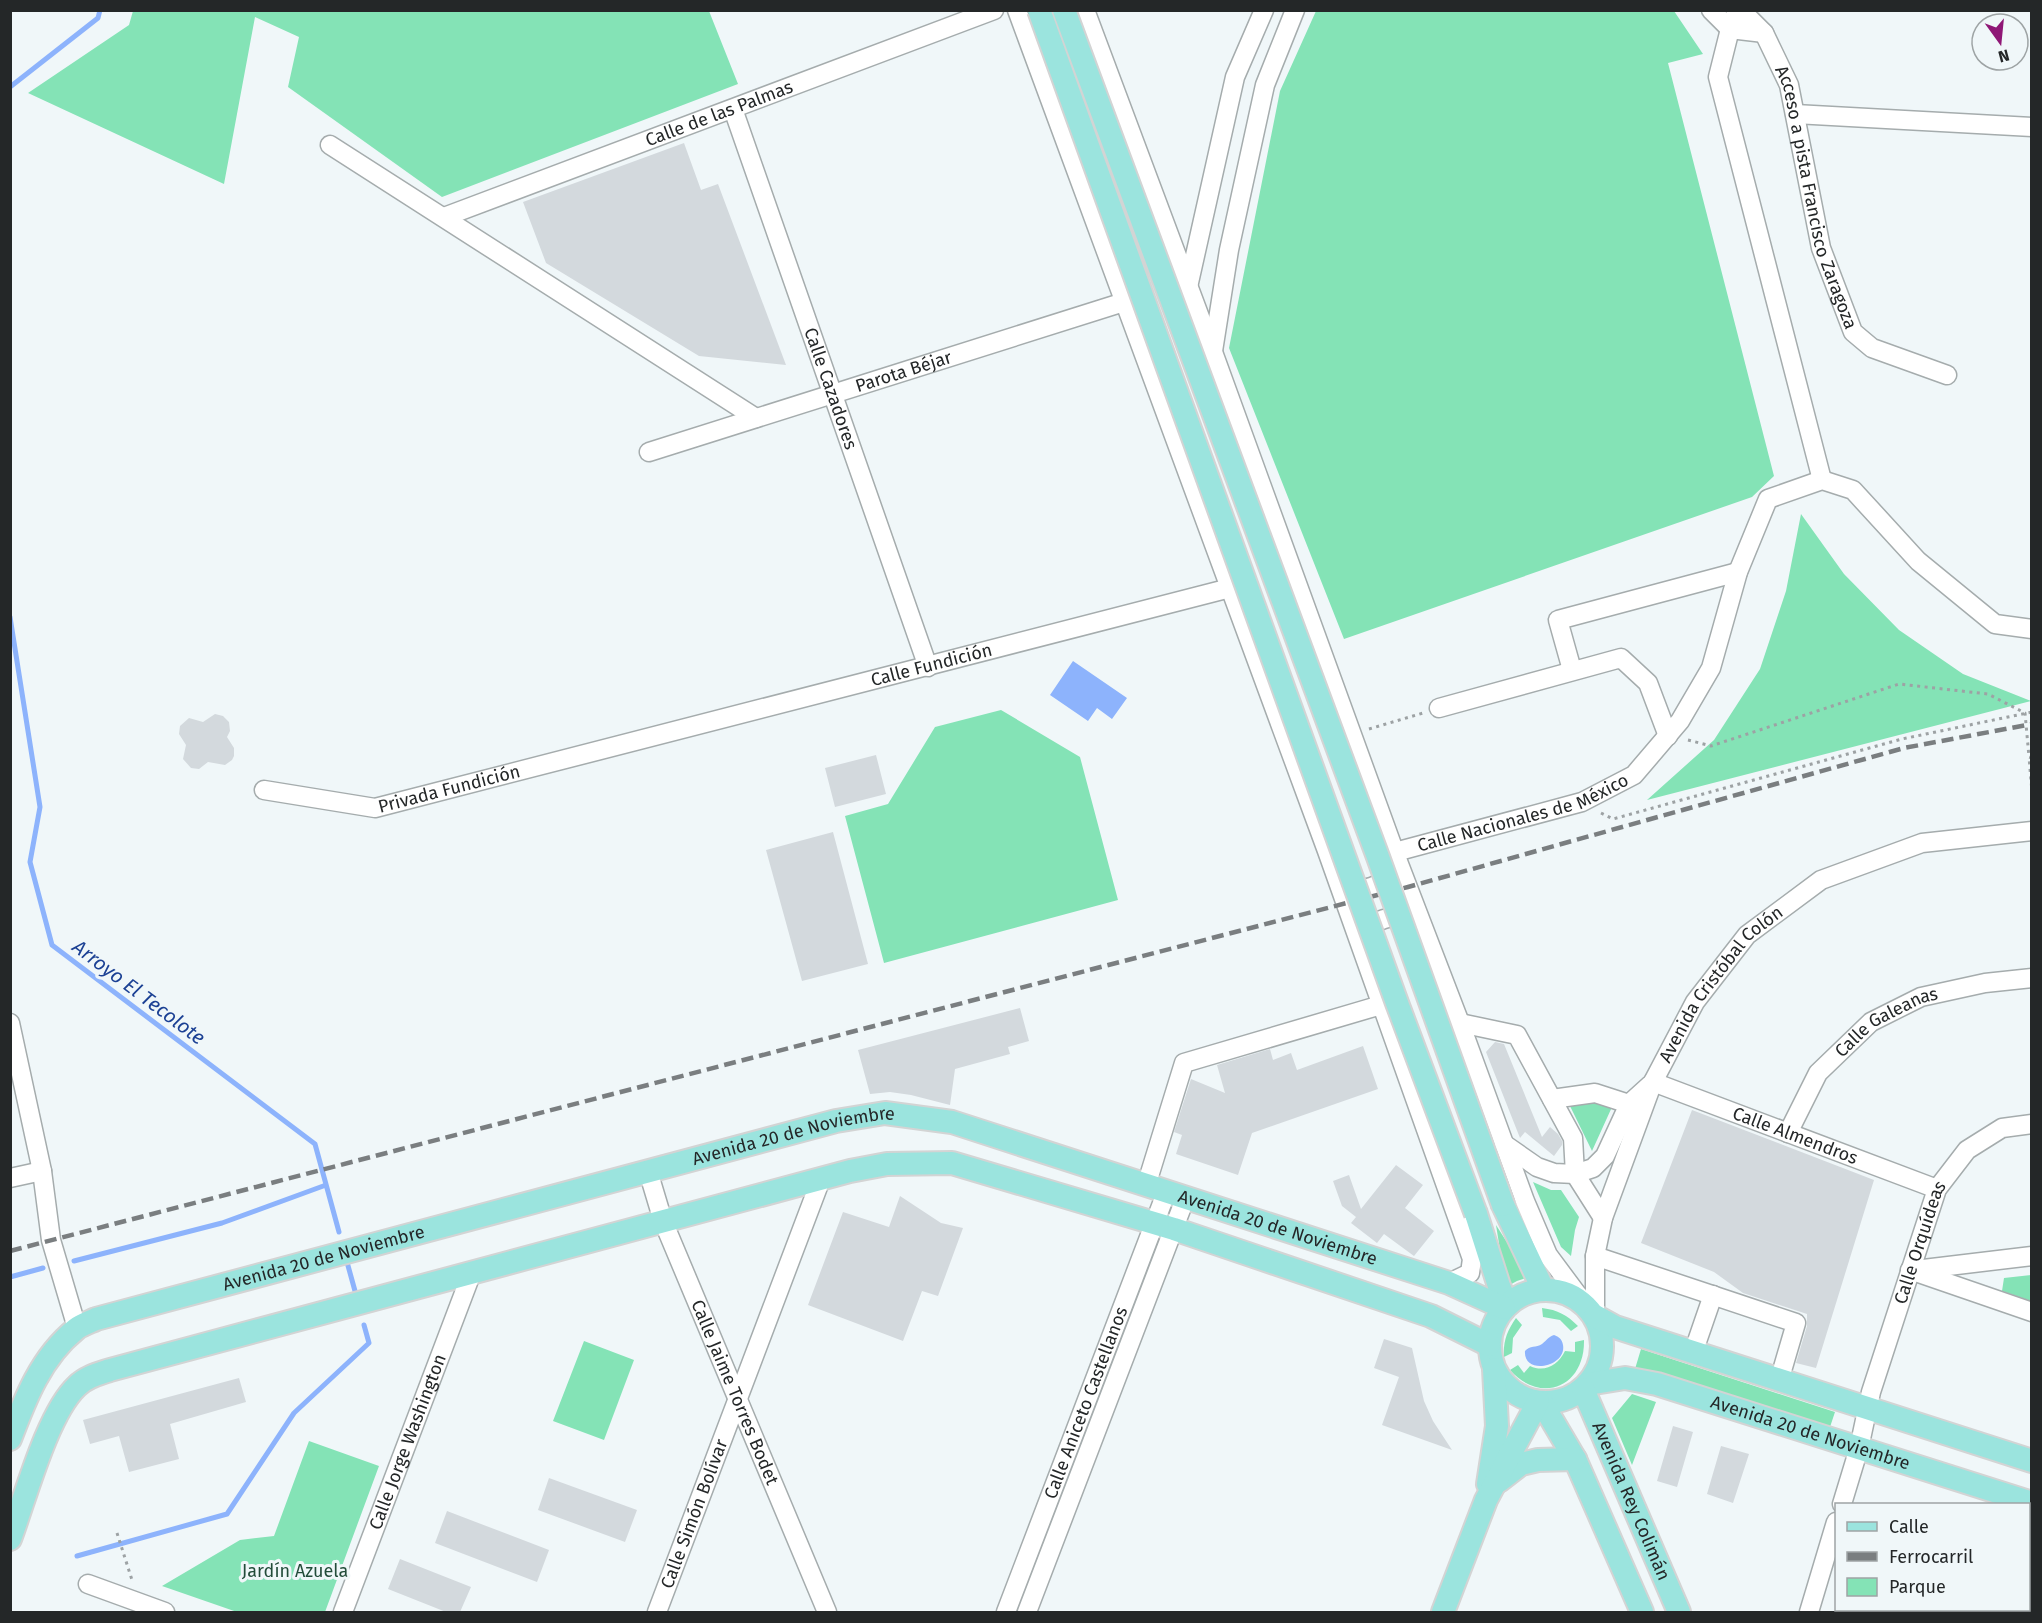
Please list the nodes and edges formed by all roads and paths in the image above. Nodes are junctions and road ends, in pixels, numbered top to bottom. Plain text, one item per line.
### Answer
1 (994, 10) edge
2 (1017, 10) edge
3 (1039, 10) edge
4 (1064, 10) edge
5 (1085, 10) edge
6 (1264, 10) edge
7 (1295, 10) edge
8 (1711, 10) edge
9 (1739, 10) edge
10 (1730, 29) junction
11 (1764, 33) junction
12 (1236, 77) junction
13 (1265, 86) junction
14 (733, 109) junction
15 (1795, 114) junction
16 (2031, 127) edge
17 (330, 145) dead end
18 (444, 217) junction
19 (1188, 287) junction
20 (1125, 302) junction
21 (1213, 352) junction
22 (1947, 375) dead end
23 (833, 394) junction
24 (756, 418) junction
25 (649, 452) dead end
26 (1822, 480) junction
27 (1738, 572) junction
28 (1230, 588) junction
29 (2031, 629) edge
30 (928, 667) junction
31 (1572, 670) junction
32 (1439, 708) joint
33 (2031, 712) edge
34 (2025, 713) junction
35 (1352, 734) junction
36 (1668, 736) junction
37 (632, 742) joint
38 (2030, 758) edge
39 (264, 790) dead end
40 (2031, 792) edge
41 (1581, 802) junction
42 (2031, 831) edge
43 (1397, 858) junction
44 (1338, 883) junction
45 (1425, 930) junction
46 (1361, 948) junction
47 (2031, 978) edge
48 (1382, 1005) junction
49 (10, 1023) edge
50 (1460, 1023) junction
51 (13, 1044) edge
52 (1653, 1082) junction
53 (1552, 1099) junction
54 (1629, 1104) junction
55 (2031, 1124) edge
56 (1788, 1133) junction
57 (1504, 1144) junction
58 (42, 1171) junction
59 (648, 1171) junction
60 (1575, 1174) junction
61 (10, 1178) edge
62 (821, 1179) junction
63 (1937, 1189) junction
64 (1166, 1193) junction
65 (1603, 1218) junction
66 (663, 1221) junction
67 (1164, 1226) junction
68 (1595, 1256) junction
69 (2031, 1256) edge
70 (1910, 1270) junction
71 (472, 1272) junction
72 (1449, 1283) junction
73 (1543, 1289) junction
74 (1713, 1295) junction
75 (1505, 1307) junction
76 (1589, 1309) junction
77 (2031, 1312) edge
78 (77, 1328) junction
79 (1489, 1345) junction
80 (1693, 1353) junction
81 (1494, 1369) junction
82 (1779, 1381) junction
83 (1586, 1386) junction
84 (738, 1400) junction
85 (1540, 1402) junction
86 (1866, 1409) junction
87 (10, 1439) edge
88 (1859, 1448) junction
89 (1575, 1459) junction
90 (2031, 1461) edge
91 (1490, 1492) junction
92 (1842, 1503) edge
93 (2031, 1503) edge
94 (1835, 1525) edge
95 (117, 1533) dead end
96 (10, 1539) edge
97 (132, 1581) dead end
98 (88, 1584) dead end
99 (165, 1612) edge
100 (343, 1612) edge
101 (657, 1612) edge
102 (827, 1612) edge
103 (1006, 1612) edge
104 (1027, 1612) edge
105 (1443, 1612) edge
106 (1642, 1612) edge
107 (1679, 1612) edge
108 (1809, 1612) edge

1 - 14 street, Calle de las Palmas
2 - 20 street
3 - 75 main road, bridge
4 - 73 main road, bridge
5 - 19 street
6 - 12 street
7 - 13 street
8 - 10 street
9 - 10 street
9 - 11 street, Acceso a pista Francisco Zaragoza
10 - 11 street
10 - 26 street
11 - 15 street, Acceso a pista Francisco Zaragoza
12 - 13 street
12 - 19 street
13 - 21 street
14 - 18 street, Calle de las Palmas
14 - 23 street, Calle Cazadores
15 - 16 street
15 - 22 street, Acceso a pista Francisco Zaragoza
17 - 18 street
18 - 24 street
19 - 21 street
20 - 23 street, Parota Béjar
20 - 28 street
21 - 35 street
23 - 24 street, Parota Béjar
23 - 30 street, Calle Cazadores
24 - 25 street, Parota Béjar
26 - 27 street, Calle Nacionales de México
26 - 29 street
27 - 31 street
27 - 36 street, Calle Nacionales de México
28 - 30 street, Calle Fundición
28 - 44 street
30 - 37 street, Calle Fundición
31 - 32 street
31 - 36 street
32 - 35 path
33 - 34 path
34 - 36 path
34 - 38 path
34 - 41 path
35 - 43 street
36 - 41 street, Calle Nacionales de México
37 - 39 street, Privada Fundición
38 - 40 path
41 - 43 street, Calle Nacionales de México
42 - 52 street, Avenida Cristóbal Colón
43 - 44 street
43 - 45 street
44 - 46 street
45 - 46 street
45 - 50 street
46 - 48 street
47 - 56 street, Calle Galeanas
48 - 64 street, Calle Aniceto Castellanos
48 - 72 street
49 - 51 street
50 - 53 street
50 - 57 street
51 - 58 street
52 - 54 street
52 - 56 street, Calle Almendros
52 - 65 street, Avenida Cristóbal Colón
53 - 54 street
53 - 60 street
54 - 60 street
55 - 63 street, Calle Orquídeas
56 - 63 street, Calle Almendros
57 - 60 street
57 - 76 street
58 - 61 street
58 - 78 street
59 - 64 main road, Avenida 20 de Noviembre
59 - 66 street, Calle Jaime Torres Bodet
59 - 78 main road, Avenida 20 de Noviembre
60 - 65 street
62 - 66 main road, Avenida 20 de Noviembre
62 - 67 main road, Avenida 20 de Noviembre
62 - 84 street, Calle Simón Bolívar
63 - 70 street, Calle Orquídeas
64 - 67 street, Calle Aniceto Castellanos
64 - 72 main road, Avenida 20 de Noviembre
65 - 68 street, Avenida Cristóbal Colón
66 - 71 main road, Avenida 20 de Noviembre
66 - 84 street, Calle Jaime Torres Bodet
67 - 79 main road, Avenida 20 de Noviembre
67 - 103 street, Calle Aniceto Castellanos
67 - 104 street, Calle Aniceto Castellanos
68 - 74 street
68 - 76 street, Avenida Cristóbal Colón
69 - 70 street
70 - 77 street
70 - 86 street, Calle Orquídeas
71 - 96 main road, Avenida 20 de Noviembre
71 - 100 street, Calle Jorge Washington
72 - 75 main road, Avenida 20 de Noviembre
73 - 75 main road
73 - 76 main road
74 - 80 street
74 - 82 street
75 - 79 main road
76 - 80 main road
76 - 83 main road
78 - 87 main road
79 - 81 main road
80 - 82 main road
81 - 85 main road
81 - 91 main road
82 - 86 main road
83 - 85 main road
83 - 88 main road, Avenida 20 de Noviembre
83 - 107 main road, Avenida Rey Colimán
84 - 101 street, Calle Simón Bolívar
84 - 102 street, Calle Jaime Torres Bodet
85 - 89 main road, Avenida Rey Colimán
85 - 91 main road
86 - 88 street, Calle Orquídeas
86 - 90 main road
88 - 92 street, Calle Orquídeas
88 - 93 main road, Avenida 20 de Noviembre
89 - 91 main road
89 - 106 main road, Avenida Rey Colimán
91 - 105 main road
94 - 108 street
95 - 97 path
98 - 99 street

